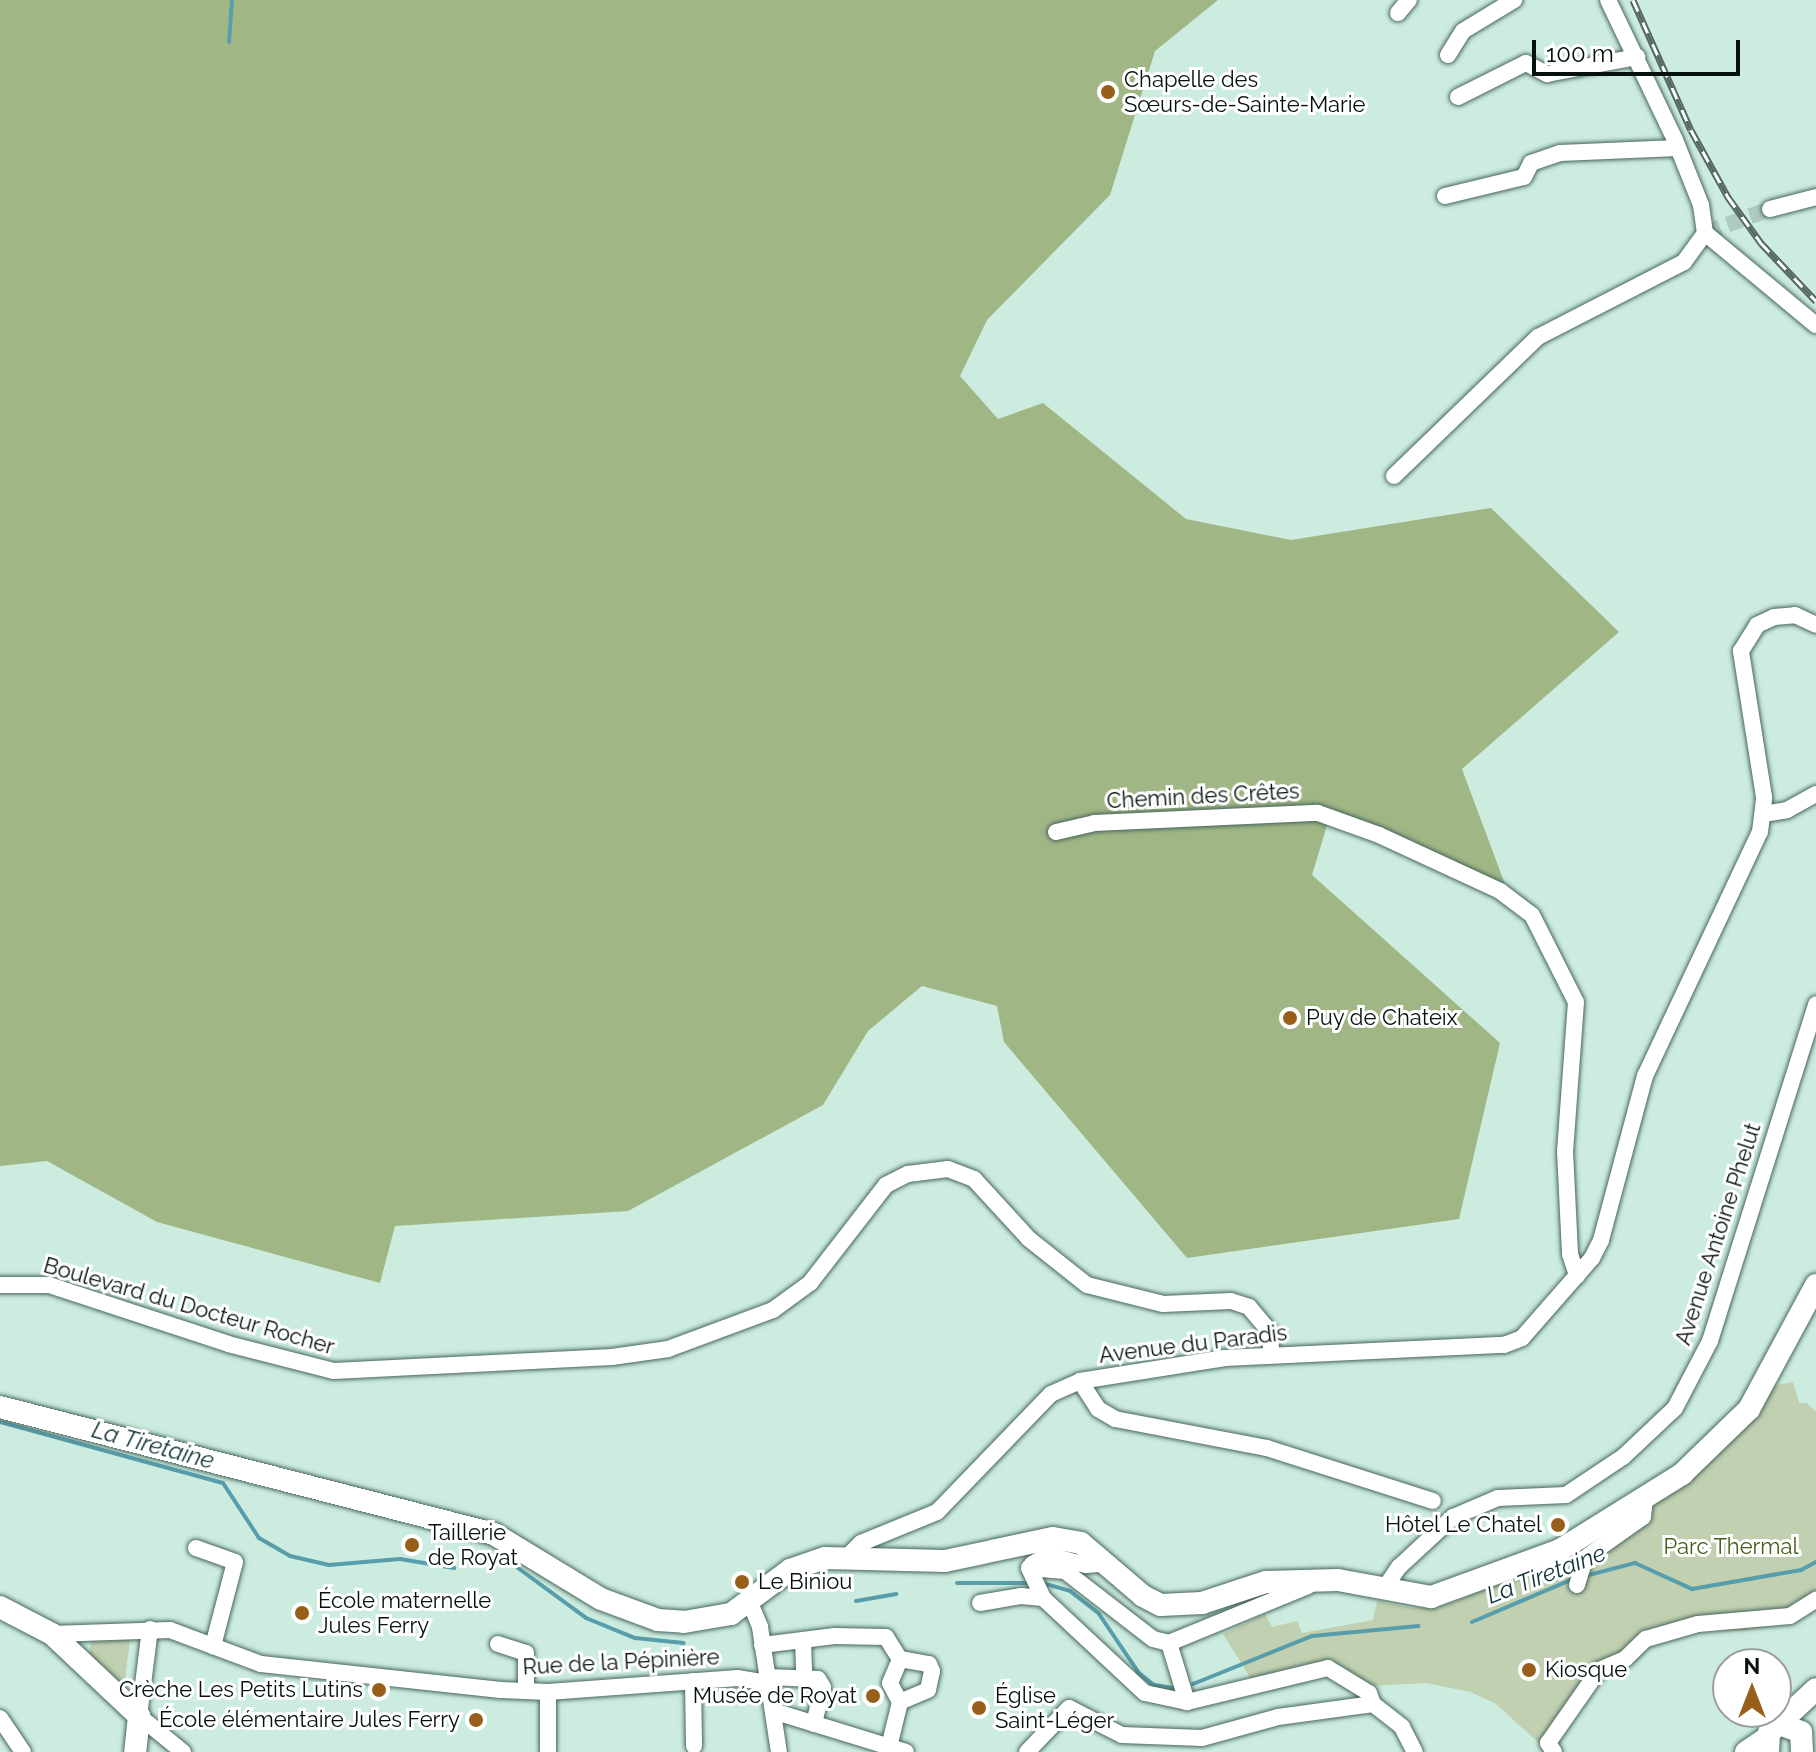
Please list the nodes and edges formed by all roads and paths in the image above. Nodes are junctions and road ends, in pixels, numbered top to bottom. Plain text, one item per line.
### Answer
1 (1409, 0) edge
2 (1514, 0) edge
3 (1608, 0) edge
4 (1398, 13) dead end
5 (1448, 55) dead end
6 (1637, 57) junction
7 (1458, 97) dead end
8 (1678, 148) junction
9 (1445, 196) dead end
10 (1816, 197) edge
11 (1770, 209) tunnel mouth
12 (1705, 233) junction
13 (1816, 325) edge
14 (1394, 476) dead end
15 (1816, 625) edge
16 (1816, 794) edge
17 (1763, 814) junction
18 (1056, 832) dead end
19 (1816, 1004) edge
20 (1577, 1276) junction
21 (0, 1285) edge
22 (1816, 1285) edge
23 (1272, 1355) junction
24 (1080, 1381) junction
25 (0, 1407) edge
26 (1645, 1499) junction
27 (1433, 1501) dead end
28 (196, 1548) dead end
29 (848, 1556) junction
30 (1107, 1563) junction
31 (1323, 1580) junction
32 (1035, 1583) junction
33 (1577, 1585) dead end
34 (1384, 1589) junction
35 (1816, 1600) edge
36 (750, 1603) junction
37 (980, 1603) dead end
38 (0, 1607) edge
39 (150, 1629) junction
40 (52, 1634) junction
41 (803, 1640) junction
42 (1169, 1643) junction
43 (498, 1644) dead end
44 (762, 1645) junction
45 (213, 1646) junction
46 (900, 1659) junction
47 (804, 1676) junction
48 (768, 1680) junction
49 (693, 1681) junction
50 (526, 1691) junction
51 (1815, 1691) edge
52 (548, 1692) junction
53 (1186, 1697) junction
54 (900, 1702) junction
55 (1373, 1704) junction
56 (773, 1711) junction
57 (139, 1716) junction
58 (0, 1718) edge
59 (814, 1724) junction
60 (1791, 1741) edge
61 (694, 1746) dead end
62 (898, 1750) edge
63 (23, 1752) edge
64 (135, 1752) edge
65 (183, 1752) edge
66 (548, 1752) edge
67 (779, 1752) edge
68 (1027, 1752) edge
69 (1415, 1752) edge
70 (1554, 1752) edge
71 (1746, 1752) edge

1 - 4 street
2 - 5 street
3 - 6 street
6 - 7 street
6 - 8 street
8 - 9 street
8 - 12 street
10 - 11 street
12 - 13 street
12 - 14 street
15 - 17 street
16 - 17 street
17 - 20 street
18 - 20 street, Chemin des Crêtes
19 - 34 street, Avenue Antoine Phelut
20 - 23 street, Avenue du Paradis
21 - 23 street, Boulevard du Docteur Rocher
22 - 26 main road
23 - 24 street, Avenue du Paradis
24 - 27 street
24 - 29 street, Avenue du Paradis
25 - 36 main road
26 - 33 street
26 - 34 main road
28 - 45 street
29 - 30 main road
29 - 36 main road
30 - 31 main road
30 - 32 street
31 - 34 main road
31 - 42 street
32 - 37 street
32 - 42 street
32 - 53 street
35 - 70 street
36 - 44 street
38 - 40 main road
39 - 40 street, Rue de la Pépinière
39 - 45 street, Rue de la Pépinière
39 - 57 street
40 - 57 main road
41 - 44 street
41 - 46 street
41 - 47 street
42 - 53 street
43 - 50 street
44 - 48 street
45 - 50 street, Rue de la Pépinière
46 - 54 street
46 - 54 street
47 - 48 street, Rue de la Pépinière
47 - 59 street
48 - 49 street, Rue de la Pépinière
48 - 56 street
49 - 52 street, Rue de la Pépinière
49 - 61 street
50 - 52 street, Rue de la Pépinière
51 - 60 main road
52 - 66 street
53 - 55 street
54 - 62 street
55 - 68 street
55 - 69 street
56 - 59 street
56 - 67 street
57 - 64 main road
57 - 65 street
58 - 63 street
59 - 62 street
60 - 71 main road

